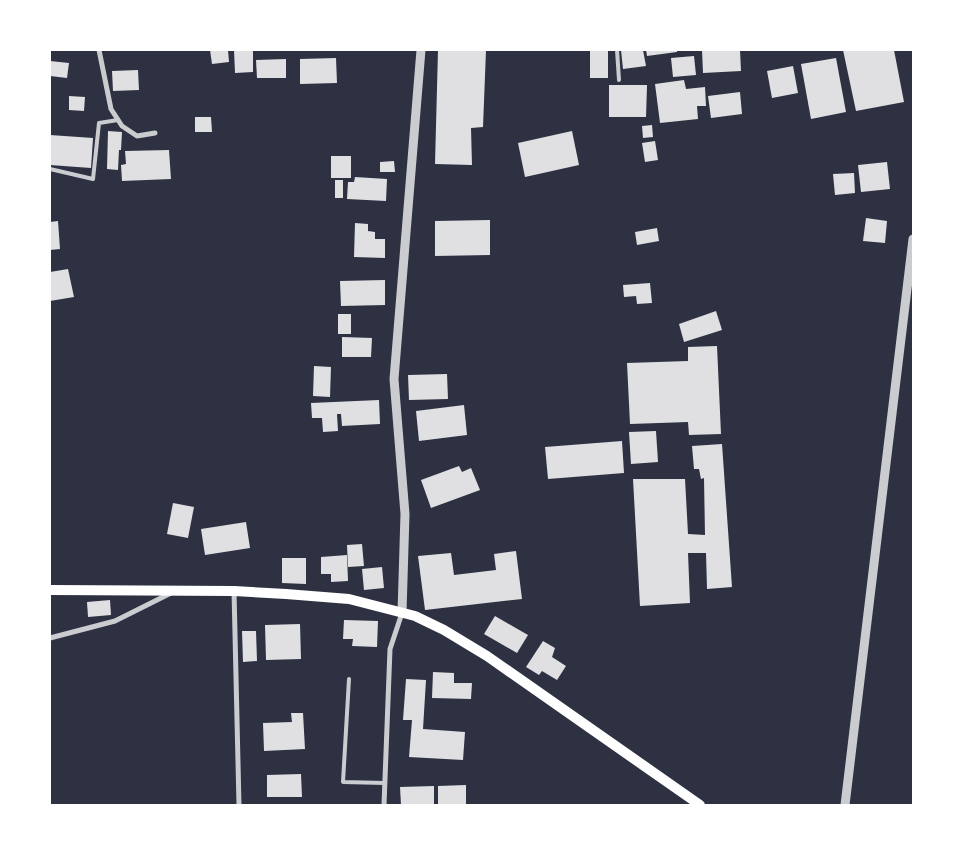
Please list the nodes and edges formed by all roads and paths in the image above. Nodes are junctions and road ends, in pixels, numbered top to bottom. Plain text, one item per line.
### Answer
1 (99, 50) edge
2 (421, 50) edge
3 (617, 50) edge
4 (618, 80) dead end
5 (118, 120) junction
6 (155, 133) dead end
7 (50, 169) edge
8 (913, 239) edge
9 (50, 590) edge
10 (176, 591) junction
11 (234, 591) junction
12 (402, 612) junction
13 (50, 638) edge
14 (349, 679) dead end
15 (385, 783) junction
16 (239, 805) edge
17 (384, 805) edge
18 (700, 805) edge
19 (845, 805) edge

1 - 5 street
2 - 12 street
3 - 4 lane
5 - 6 street
5 - 7 lane
8 - 19 street
9 - 10 main road
10 - 11 main road
10 - 13 street
11 - 12 main road
11 - 16 street
12 - 15 street
12 - 18 main road
14 - 15 lane
15 - 17 street

